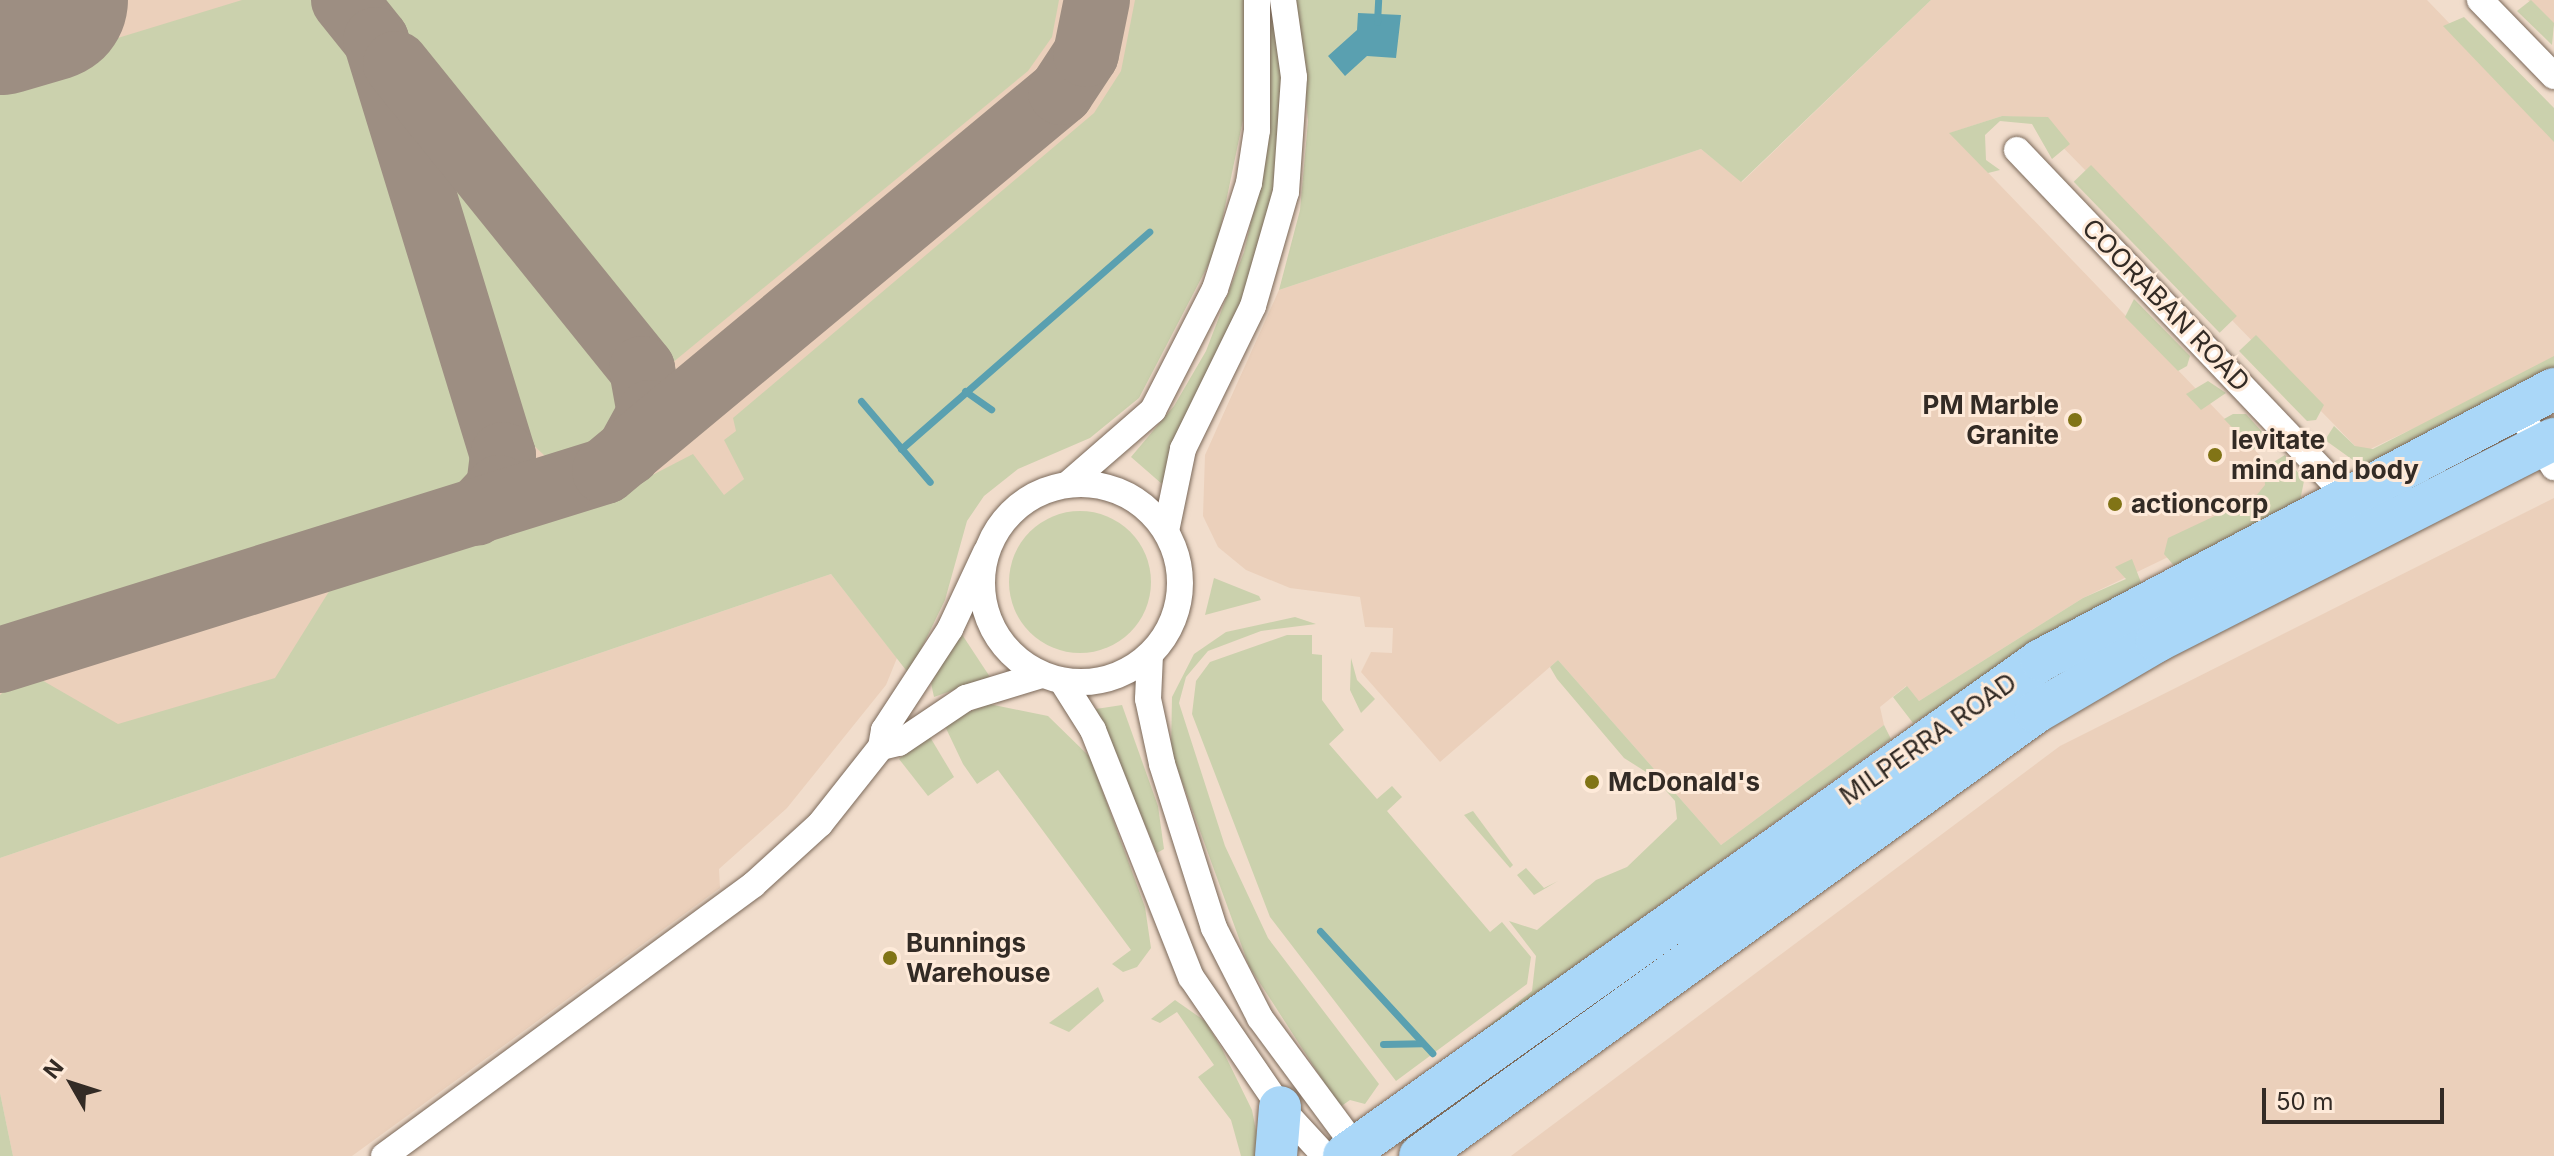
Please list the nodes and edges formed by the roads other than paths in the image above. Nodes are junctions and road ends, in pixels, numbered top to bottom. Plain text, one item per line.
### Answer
1 (1257, 0) edge
2 (1283, 0) edge
3 (2480, 0) edge
4 (2554, 76) edge
5 (2017, 150) dead end
6 (2554, 389) edge
7 (2517, 409) junction
8 (2550, 451) edge
9 (1068, 484) junction
10 (2347, 496) junction
11 (1166, 531) junction
12 (986, 552) junction
13 (1150, 655) junction
14 (1052, 678) junction
15 (881, 747) junction
16 (1280, 1107) junction
17 (1346, 1154) edge
18 (384, 1156) edge
19 (1276, 1156) edge
20 (1420, 1156) edge

1 - 9 street
2 - 11 street
3 - 4 street
5 - 10 street, COORABAN ROAD
6 - 7 highway, MILPERRA ROAD
7 - 8 street
7 - 10 highway, MILPERRA ROAD
8 - 20 highway, MILPERRA ROAD
9 - 11 street
9 - 12 street
10 - 17 highway, MILPERRA ROAD
11 - 13 street
12 - 14 street
12 - 15 street
13 - 14 street
13 - 17 street
14 - 15 street
14 - 16 street
15 - 18 street
16 - 17 street
16 - 19 highway

